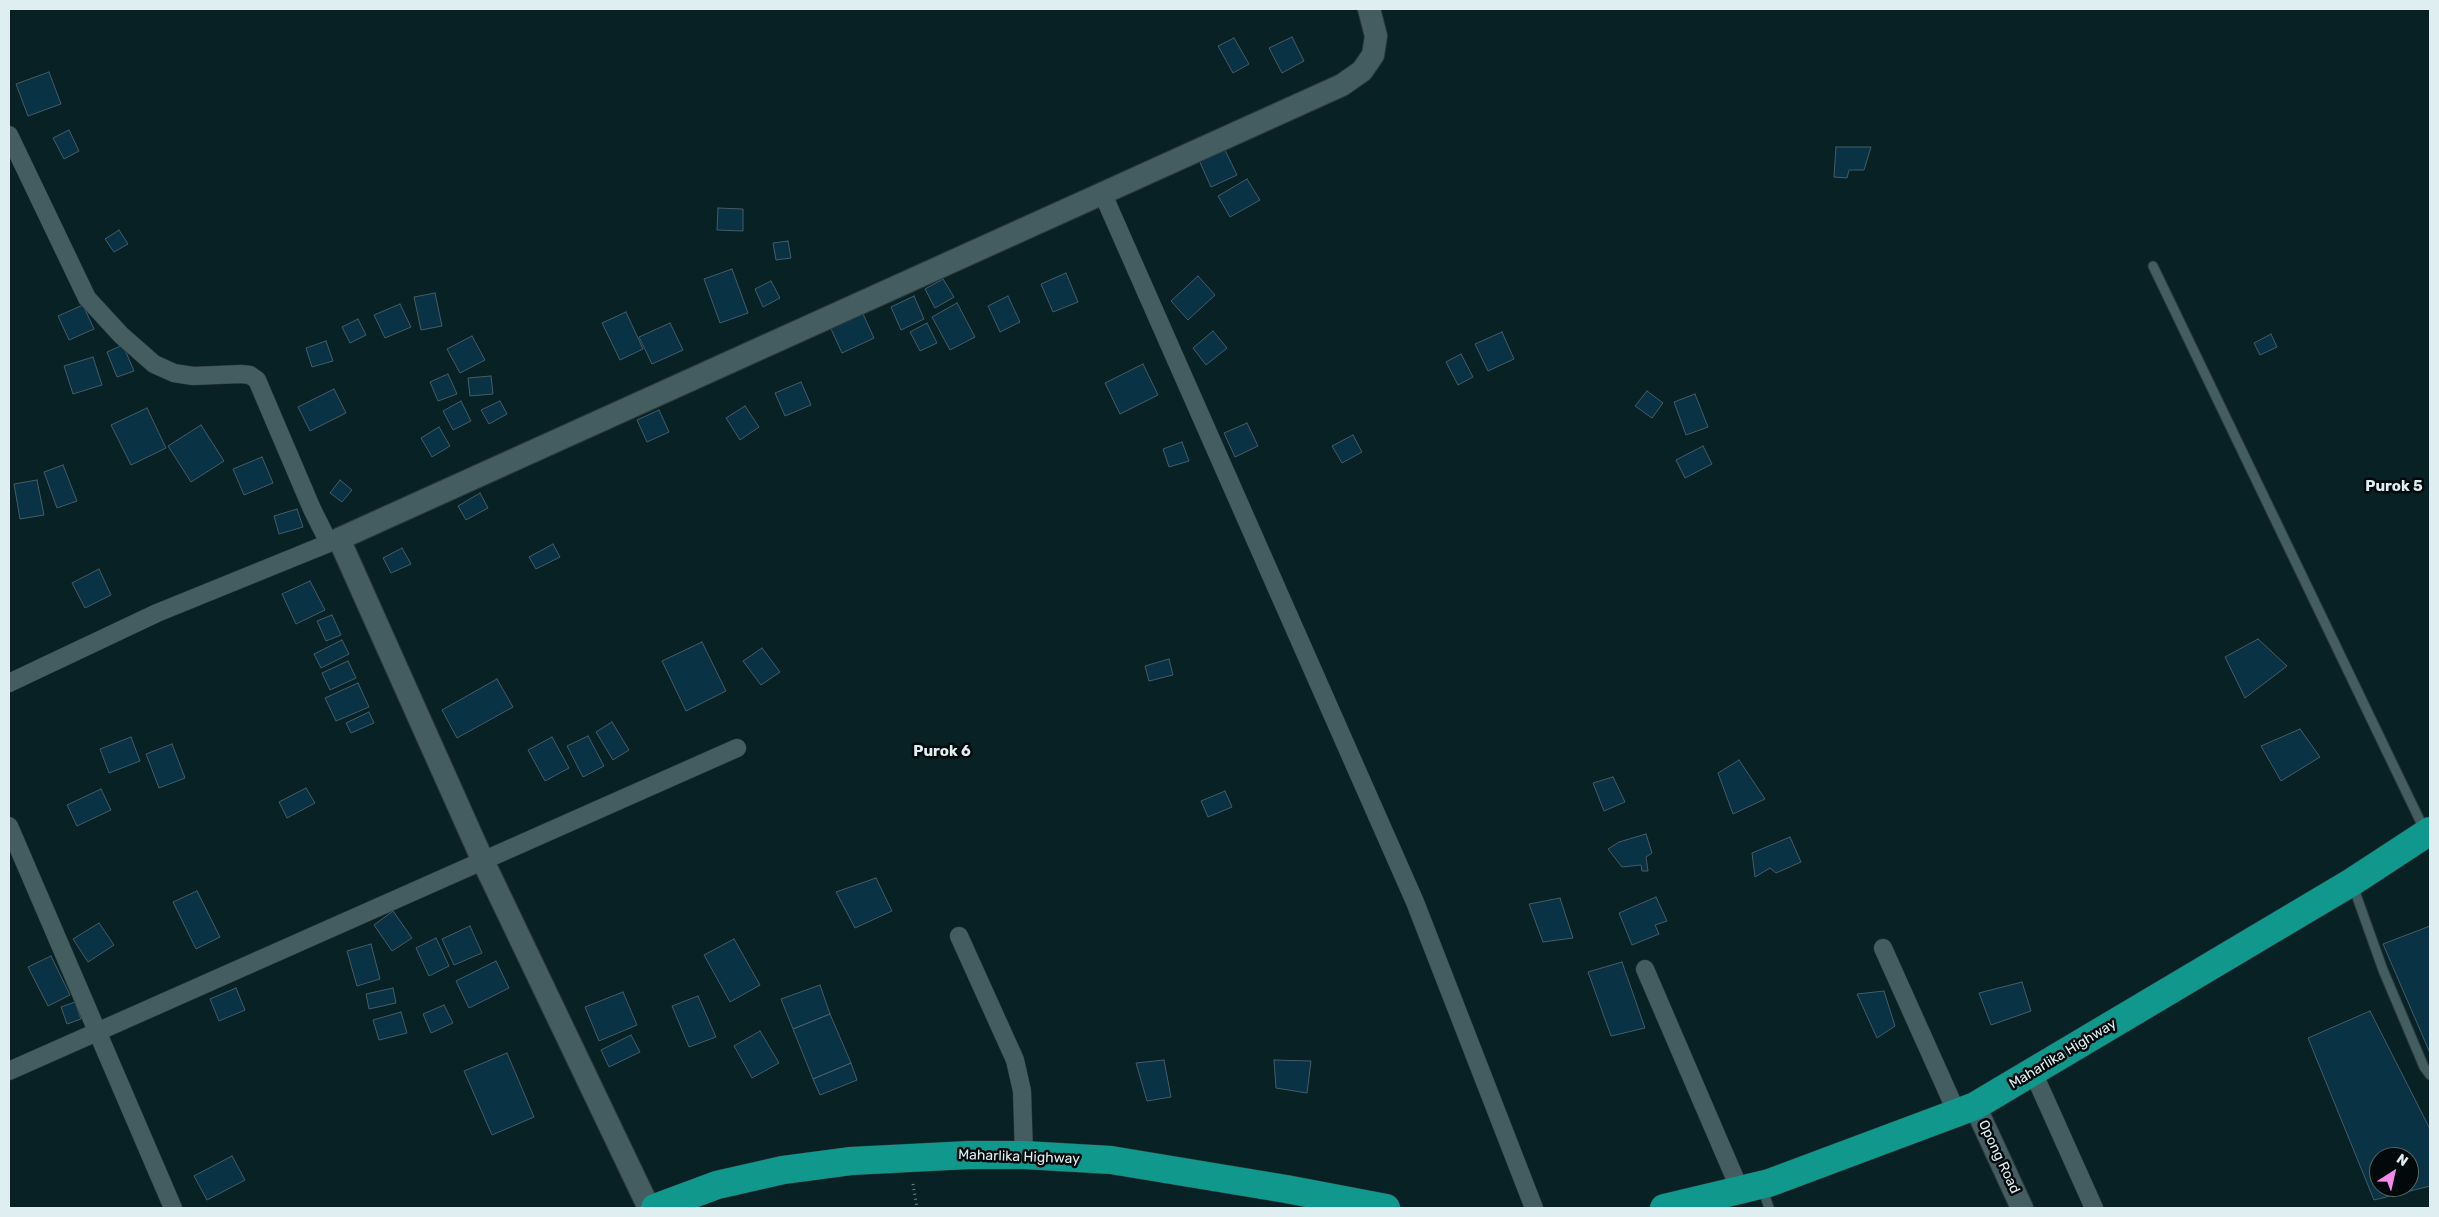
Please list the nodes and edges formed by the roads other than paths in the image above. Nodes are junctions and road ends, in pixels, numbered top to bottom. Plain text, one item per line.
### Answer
1 (1369, 9) edge
2 (9, 135) edge
3 (1102, 192) junction
4 (2153, 266) dead end
5 (334, 541) junction
6 (9, 683) edge
7 (738, 748) dead end
8 (9, 826) edge
9 (2428, 832) edge
10 (483, 861) junction
11 (2352, 882) junction
12 (959, 936) dead end
13 (1883, 948) dead end
14 (1645, 969) dead end
15 (96, 1032) junction
16 (9, 1071) edge
17 (2033, 1072) junction
18 (2430, 1075) edge
19 (1966, 1110) junction
20 (1024, 1155) junction
21 (1757, 1194) edge
22 (173, 1208) edge
23 (649, 1208) edge
24 (655, 1208) edge
25 (1386, 1208) edge
26 (1534, 1208) edge
27 (1664, 1208) edge
28 (2022, 1208) edge
29 (2094, 1208) edge

1 - 3 street
2 - 5 street
3 - 5 street
3 - 26 street
4 - 9 lane
5 - 6 street
5 - 10 street
7 - 10 street
8 - 15 street
9 - 11 highway, Maharlika Highway
10 - 15 street
10 - 23 street
11 - 17 highway, Maharlika Highway
11 - 18 lane
12 - 20 street
13 - 19 street
14 - 21 street
15 - 16 street
15 - 22 street
17 - 19 highway, Maharlika Highway
17 - 29 street
19 - 21 highway, Maharlika Highway
19 - 28 street, Opong Road
20 - 24 highway, Maharlika Highway
20 - 25 highway, Maharlika Highway
21 - 27 highway, Maharlika Highway

